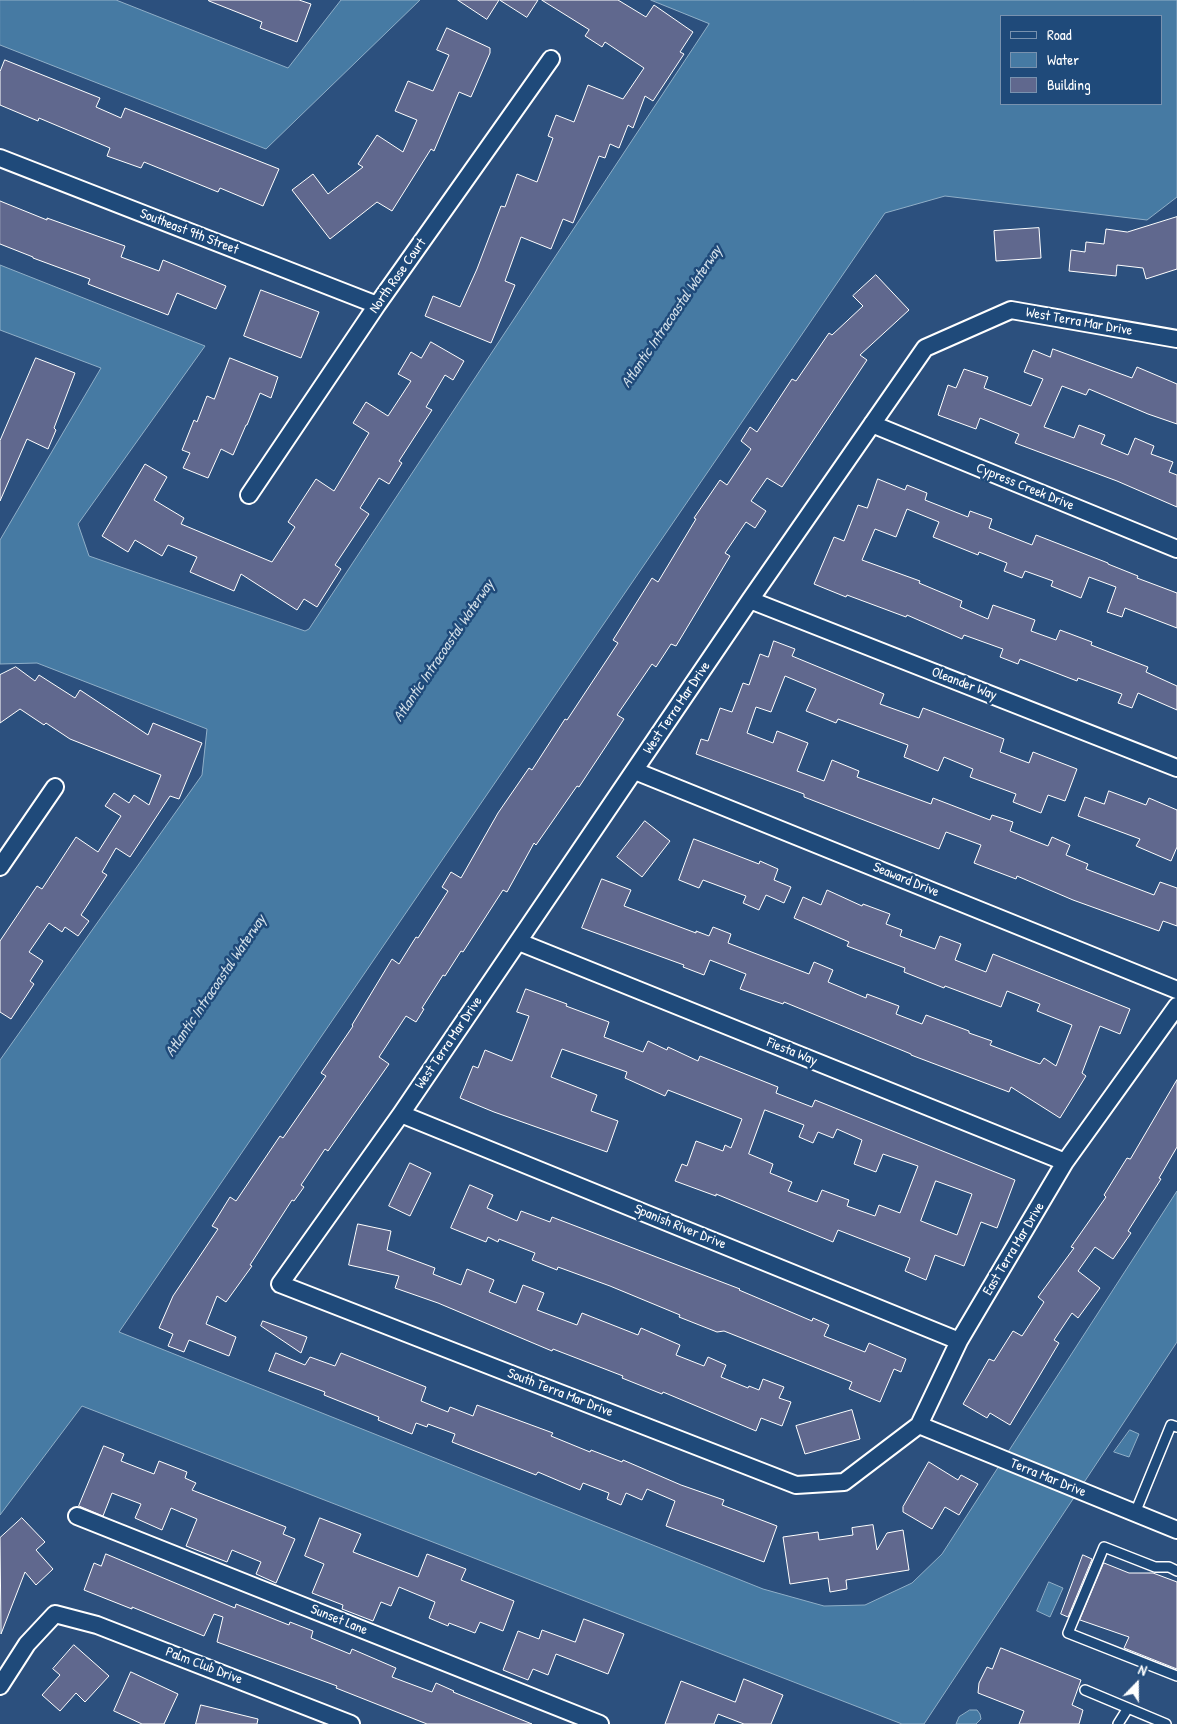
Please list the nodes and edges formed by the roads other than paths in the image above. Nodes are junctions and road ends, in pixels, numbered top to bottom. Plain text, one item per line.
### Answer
1 (551, 59) dead end
2 (0, 158) edge
3 (377, 305) junction
4 (1177, 339) edge
5 (872, 424) junction
6 (249, 495) dead end
7 (1177, 549) edge
8 (750, 600) junction
9 (1177, 768) edge
10 (635, 771) junction
11 (55, 787) dead end
12 (0, 867) edge
13 (519, 942) junction
14 (1177, 990) edge
15 (1177, 1006) edge
16 (400, 1114) junction
17 (1066, 1162) junction
18 (280, 1284) joint
19 (959, 1340) junction
20 (919, 1425) junction
21 (1177, 1427) edge
22 (844, 1482) joint
23 (1135, 1513) junction
24 (77, 1516) dead end
25 (1177, 1530) edge
26 (1177, 1571) edge
27 (1177, 1676) edge
28 (0, 1686) edge
29 (1085, 1690) dead end
30 (1128, 1708) junction
31 (351, 1724) edge
32 (600, 1724) edge
33 (1118, 1724) edge
34 (1166, 1724) edge

1 - 3 street, North Rose Court
2 - 3 street, Southeast 9th Street
3 - 6 street, North Rose Court
4 - 5 street, West Terra Mar Drive
5 - 7 street, Cypress Creek Drive
5 - 8 street, West Terra Mar Drive
8 - 9 street, Oleander Way
8 - 10 street, West Terra Mar Drive
10 - 13 street, West Terra Mar Drive
10 - 14 street, Seaward Drive
11 - 12 street
13 - 16 street, West Terra Mar Drive
13 - 17 street, Fiesta Way
15 - 17 street, East Terra Mar Drive
16 - 18 street, West Terra Mar Drive
16 - 19 street, Spanish River Drive
17 - 19 street, East Terra Mar Drive
18 - 22 street, South Terra Mar Drive
19 - 20 street, East Terra Mar Drive
20 - 22 street, East Terra Mar Drive
20 - 23 street, Terra Mar Drive
21 - 23 lane
23 - 25 street, Terra Mar Drive
24 - 32 street, Sunset Lane
26 - 27 lane
28 - 31 street, Palm Club Drive
29 - 30 lane
30 - 33 lane
30 - 34 lane

